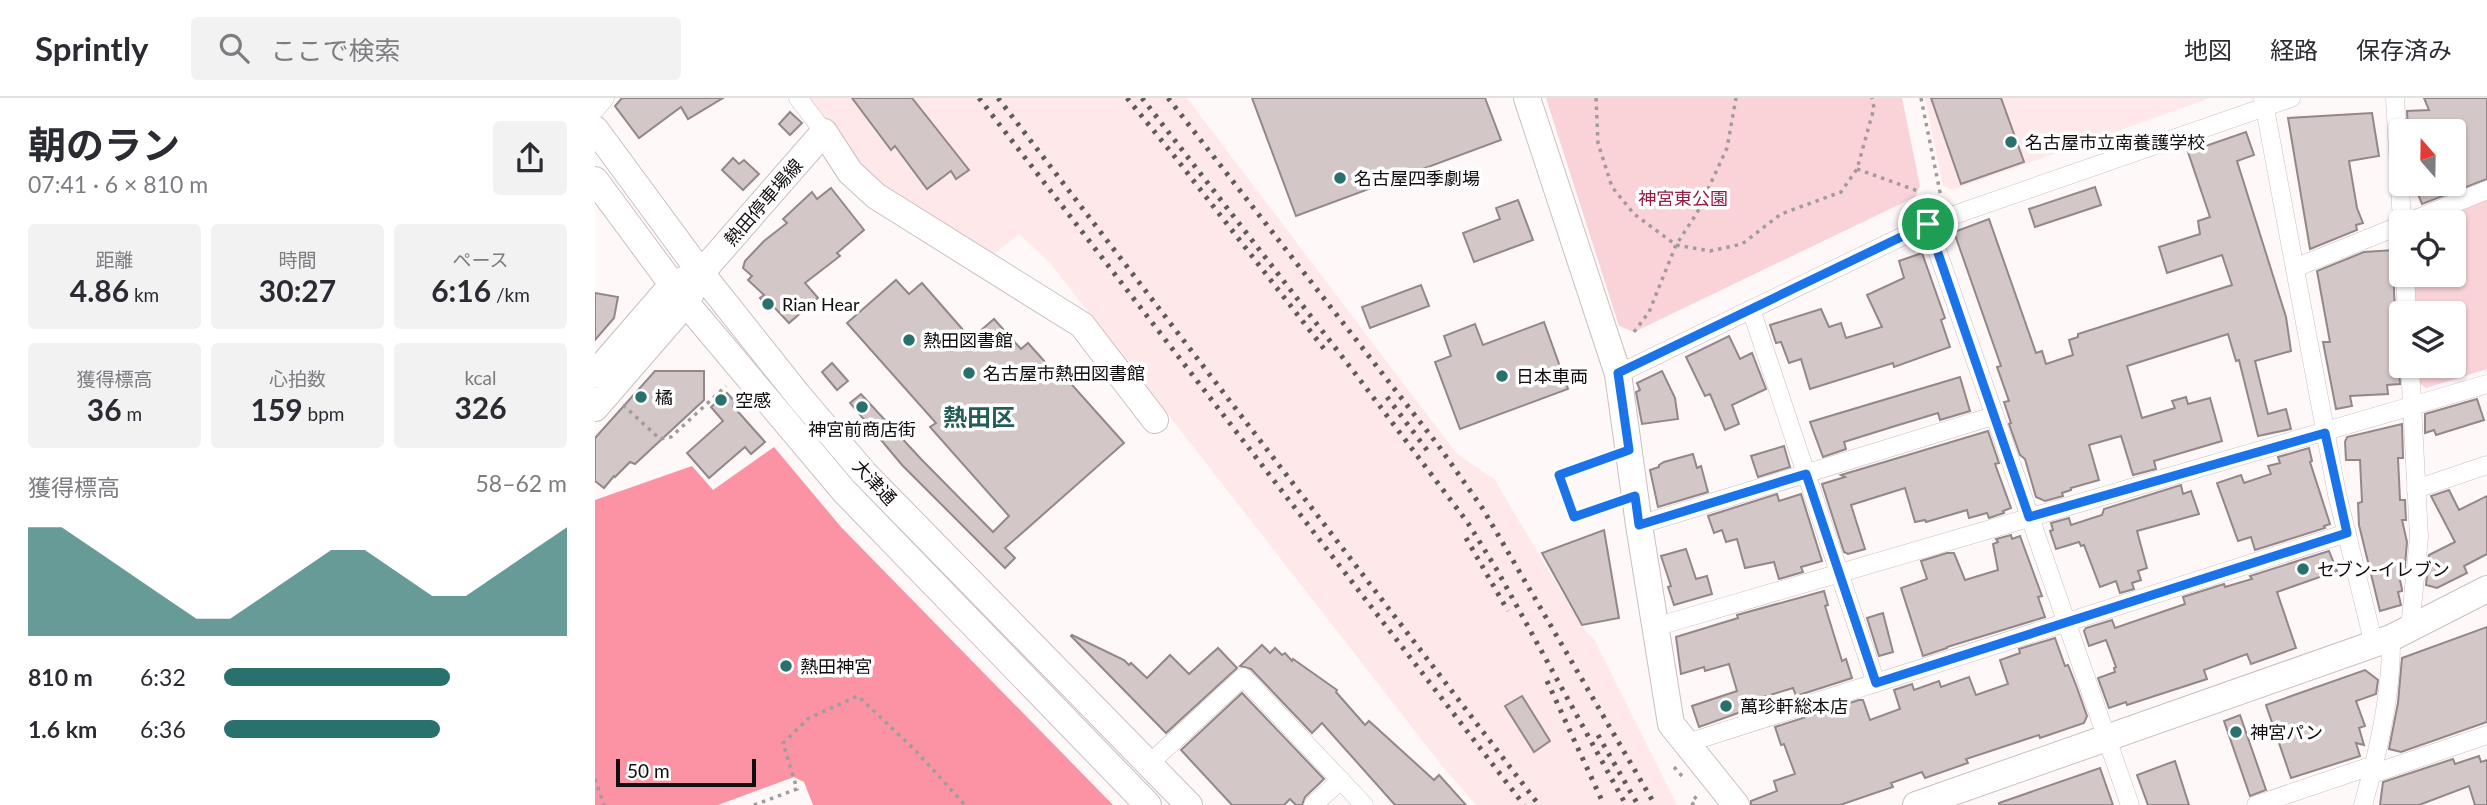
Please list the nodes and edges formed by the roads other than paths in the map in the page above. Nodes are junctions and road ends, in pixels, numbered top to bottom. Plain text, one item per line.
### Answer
1 (605, 98) edge
2 (798, 98) edge
3 (1527, 98) edge
4 (2291, 98) edge
5 (2395, 98) edge
6 (2264, 103) edge
7 (595, 110) edge
8 (595, 129) edge
9 (824, 132) junction
10 (595, 180) edge
11 (2487, 190) edge
12 (2400, 210) edge
13 (2438, 210) edge
14 (1936, 221) junction
15 (2389, 229) edge
16 (2295, 268) junction
17 (701, 273) junction
18 (679, 294) junction
19 (1751, 309) junction
20 (1618, 373) junction
21 (595, 374) edge
22 (2411, 378) edge
23 (2487, 384) edge
24 (607, 405) edge
25 (2412, 407) junction
26 (1993, 416) junction
27 (1155, 420) dead end
28 (2325, 433) junction
29 (1629, 450) junction
30 (2487, 465) edge
31 (1806, 474) junction
32 (2416, 489) junction
33 (1635, 496) junction
34 (2029, 517) junction
35 (1639, 525) junction
36 (2347, 533) junction
37 (1839, 573) junction
38 (2487, 589) edge
39 (2066, 622) junction
40 (1655, 627) junction
41 (2392, 637) junction
42 (1876, 683) junction
43 (2487, 735) edge
44 (2106, 739) junction
45 (1687, 743) junction
46 (1150, 763) junction
47 (2373, 769) junction
48 (1341, 780) junction
49 (1953, 799) edge
50 (1147, 805) edge
51 (1189, 805) edge
52 (1313, 805) edge
53 (1364, 805) edge
54 (1736, 805) edge
55 (1916, 805) edge
56 (2130, 805) edge
57 (2256, 805) edge
58 (2363, 805) edge

1 - 7 street
2 - 9 street
3 - 20 street
4 - 6 street
5 - 12 street
6 - 14 street
6 - 16 street
8 - 17 street, 大津通
9 - 17 street, 熱田停車場線
9 - 27 street
10 - 18 street, 大津通
11 - 13 street
14 - 19 street
14 - 26 street
15 - 16 street
16 - 28 street
17 - 18 street, 熱田停車場線
17 - 46 street, 大津通
18 - 21 street, 熱田停車場線
18 - 24 street, 熱田停車場線
18 - 50 street, 大津通
19 - 20 street
19 - 31 street
20 - 29 street
22 - 25 street
23 - 25 street
25 - 28 street
25 - 32 street
26 - 31 street
26 - 34 street
28 - 34 street
28 - 36 street
29 - 33 street
29 - 33 lane
30 - 32 street
31 - 35 street
31 - 37 street
32 - 41 street
33 - 35 street
34 - 37 street
34 - 39 street
35 - 40 street
36 - 39 street
36 - 41 street
37 - 40 street
37 - 42 street
38 - 41 street
39 - 42 street
39 - 44 street
40 - 45 street
41 - 44 street
41 - 47 street
42 - 45 street
43 - 47 street
44 - 49 street
44 - 56 street
45 - 54 street
46 - 48 street
46 - 51 street, 大津通
47 - 57 street
47 - 58 street
48 - 52 street
48 - 53 street
49 - 55 street

